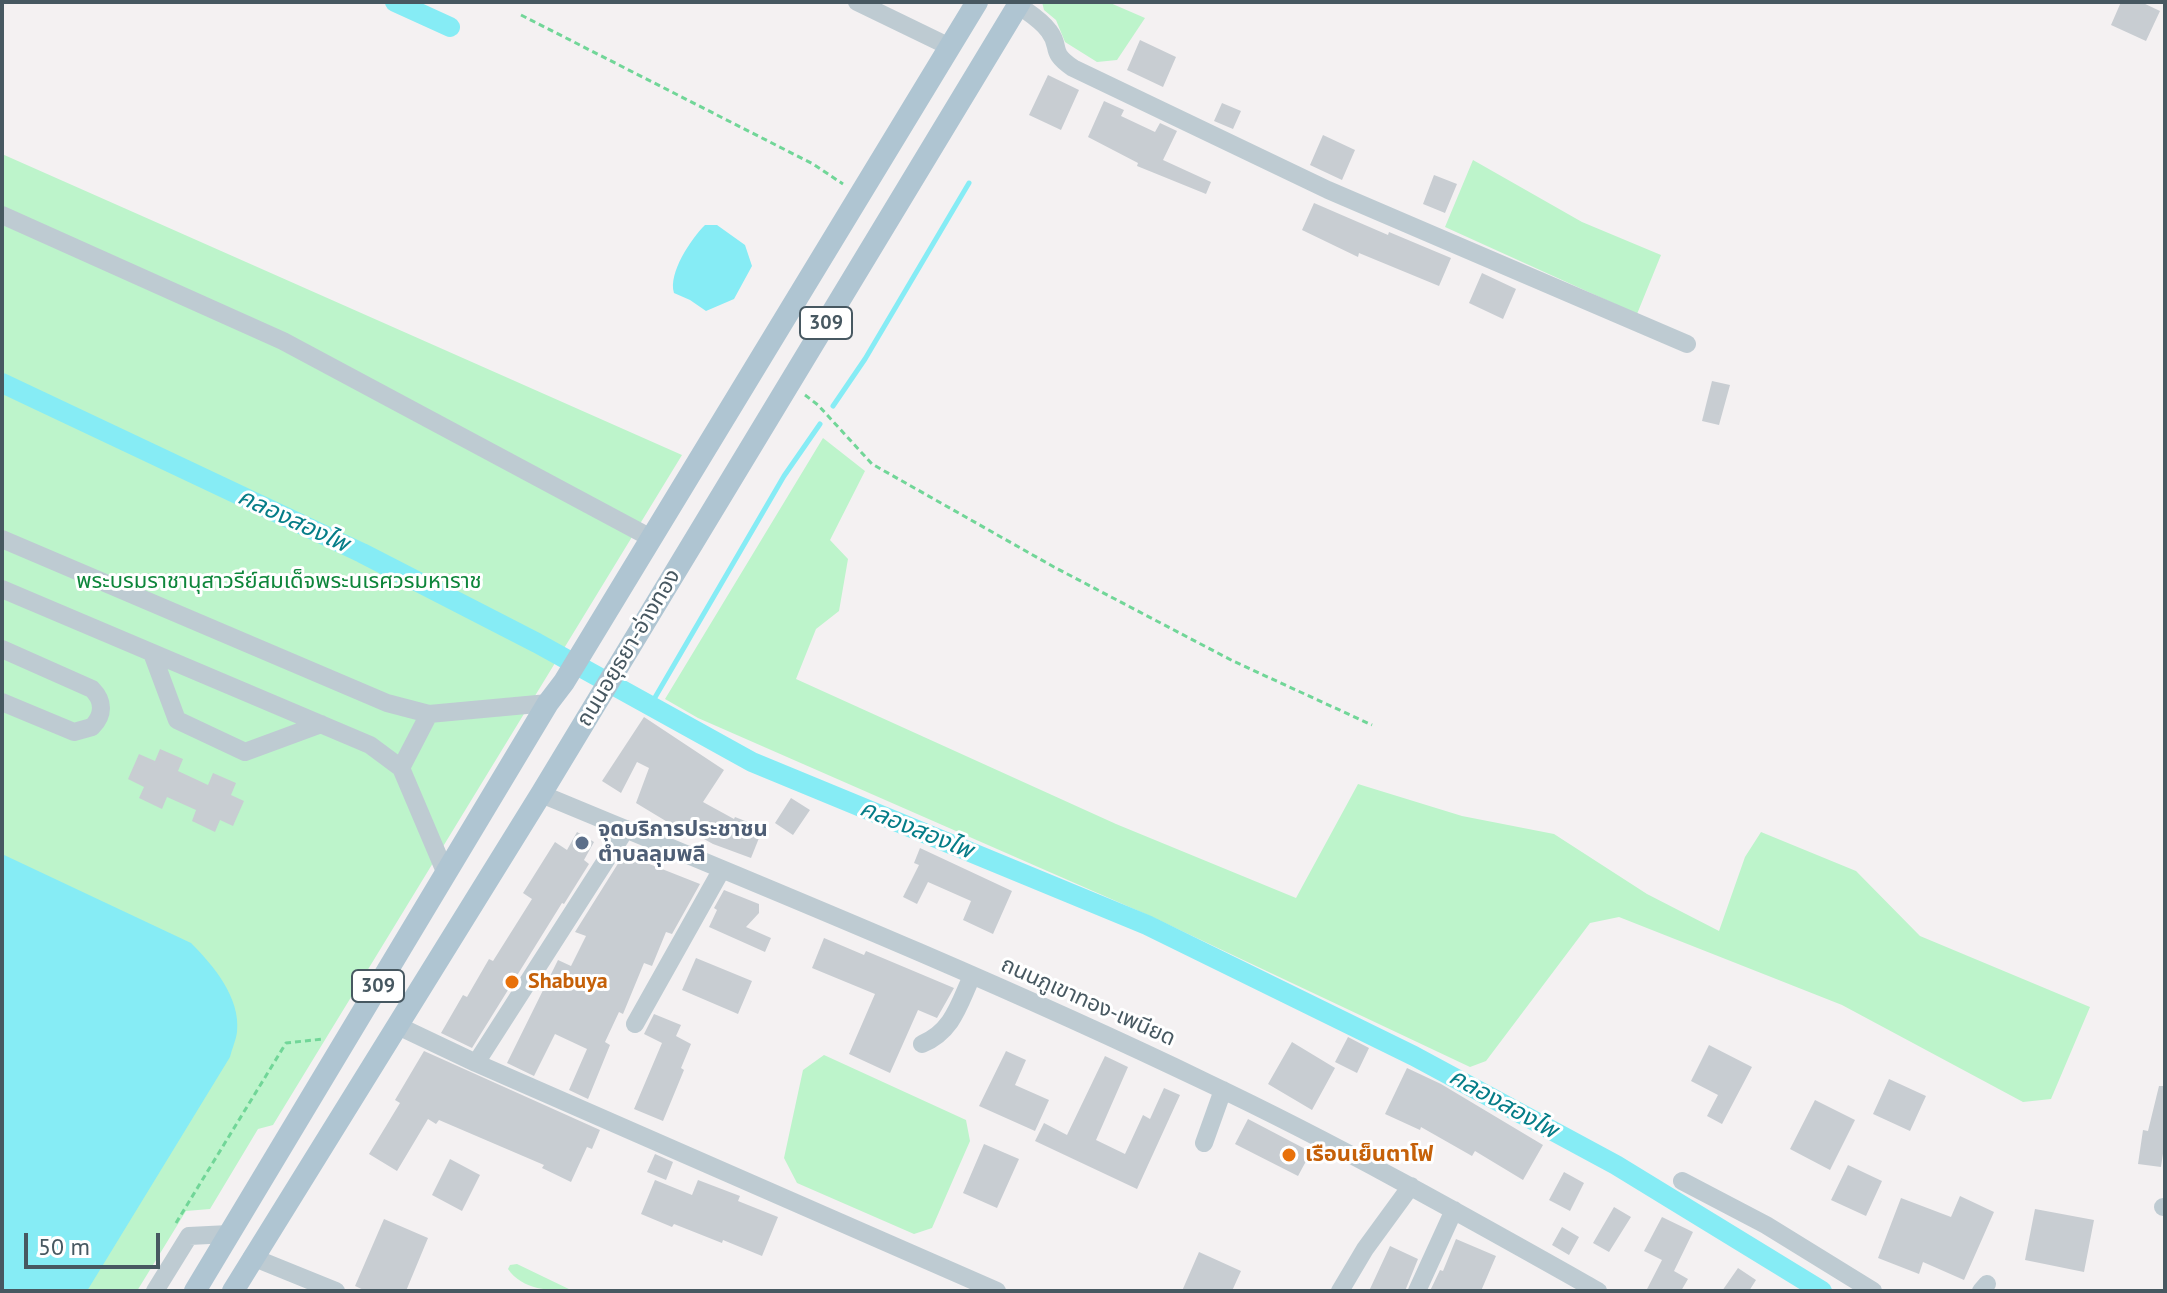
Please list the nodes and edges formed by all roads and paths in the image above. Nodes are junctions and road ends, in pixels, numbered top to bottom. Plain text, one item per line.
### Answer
1 (857, 2) edge
2 (977, 2) edge
3 (1019, 4) edge
4 (521, 15) dead end
5 (950, 47) junction
6 (902, 125) junction
7 (934, 144) junction
8 (860, 195) junction
9 (2, 215) edge
10 (1687, 344) dead end
11 (790, 383) junction
12 (651, 538) junction
13 (2, 540) edge
14 (2, 589) edge
15 (2, 649) edge
16 (152, 653) junction
17 (2, 702) edge
18 (548, 703) junction
19 (429, 714) junction
20 (321, 724) junction
21 (1372, 725) dead end
22 (401, 768) junction
23 (541, 794) junction
24 (626, 829) junction
25 (722, 869) junction
26 (446, 874) junction
27 (972, 976) junction
28 (635, 1024) dead end
29 (396, 1025) junction
30 (348, 1036) junction
31 (922, 1044) dead end
32 (476, 1063) junction
33 (1223, 1090) junction
34 (1204, 1143) dead end
35 (1682, 1181) dead end
36 (1411, 1186) junction
37 (1454, 1210) junction
38 (171, 1230) dead end
39 (229, 1234) junction
40 (252, 1257) junction
41 (155, 1291) edge
42 (195, 1291) edge
43 (233, 1291) edge
44 (336, 1291) edge
45 (997, 1291) edge
46 (1340, 1291) edge
47 (1417, 1291) edge
48 (1598, 1291) edge
49 (1873, 1291) edge

1 - 5 street
2 - 5 main road, ถนนอยุธยา-อ่างทอง / 309
3 - 7 main road, ถนนอยุธยา-อ่างทอง / 309
3 - 10 street
4 - 8 path
5 - 6 main road, ถนนอยุธยา-อ่างทอง / 309
6 - 7 main road
6 - 8 main road, ถนนอยุธยา-อ่างทอง / 309
7 - 11 main road, ถนนอยุธยา-อ่างทอง / 309
8 - 12 main road, ถนนอยุธยา-อ่างทอง / 309
9 - 12 street
11 - 21 path
11 - 23 main road, ถนนอยุธยา-อ่างทอง / 309
12 - 18 main road, ถนนอยุธยา-อ่างทอง / 309
13 - 19 street
14 - 16 street
15 - 17 street
16 - 20 street
16 - 20 street
18 - 19 street
18 - 26 main road, ถนนอยุธยา-อ่างทอง / 309
19 - 22 street
20 - 22 street
22 - 26 street
23 - 24 street, ถนนภูเขาทอง-เพนียด
23 - 29 main road, ถนนอยุธยา-อ่างทอง / 309
24 - 25 street, ถนนภูเขาทอง-เพนียด
24 - 32 street
25 - 27 street, ถนนภูเขาทอง-เพนียด
25 - 28 street
26 - 30 main road, ถนนอยุธยา-อ่างทอง / 309
27 - 31 street
27 - 33 street, ถนนภูเขาทอง-เพนียด
29 - 32 street
29 - 40 main road, ถนนอยุธยา-อ่างทอง / 309
30 - 38 path
30 - 39 main road, ถนนอยุธยา-อ่างทอง / 309
32 - 45 street
33 - 34 street
33 - 36 street, ถนนภูเขาทอง-เพนียด
35 - 49 street
36 - 37 street, ถนนภูเขาทอง-เพนียด
36 - 46 street
37 - 47 street
37 - 48 street, ถนนภูเขาทอง-เพนียด
39 - 41 street
39 - 42 main road, ถนนอยุธยา-อ่างทอง / 309
40 - 43 main road, ถนนอยุธยา-อ่างทอง / 309
40 - 44 street

